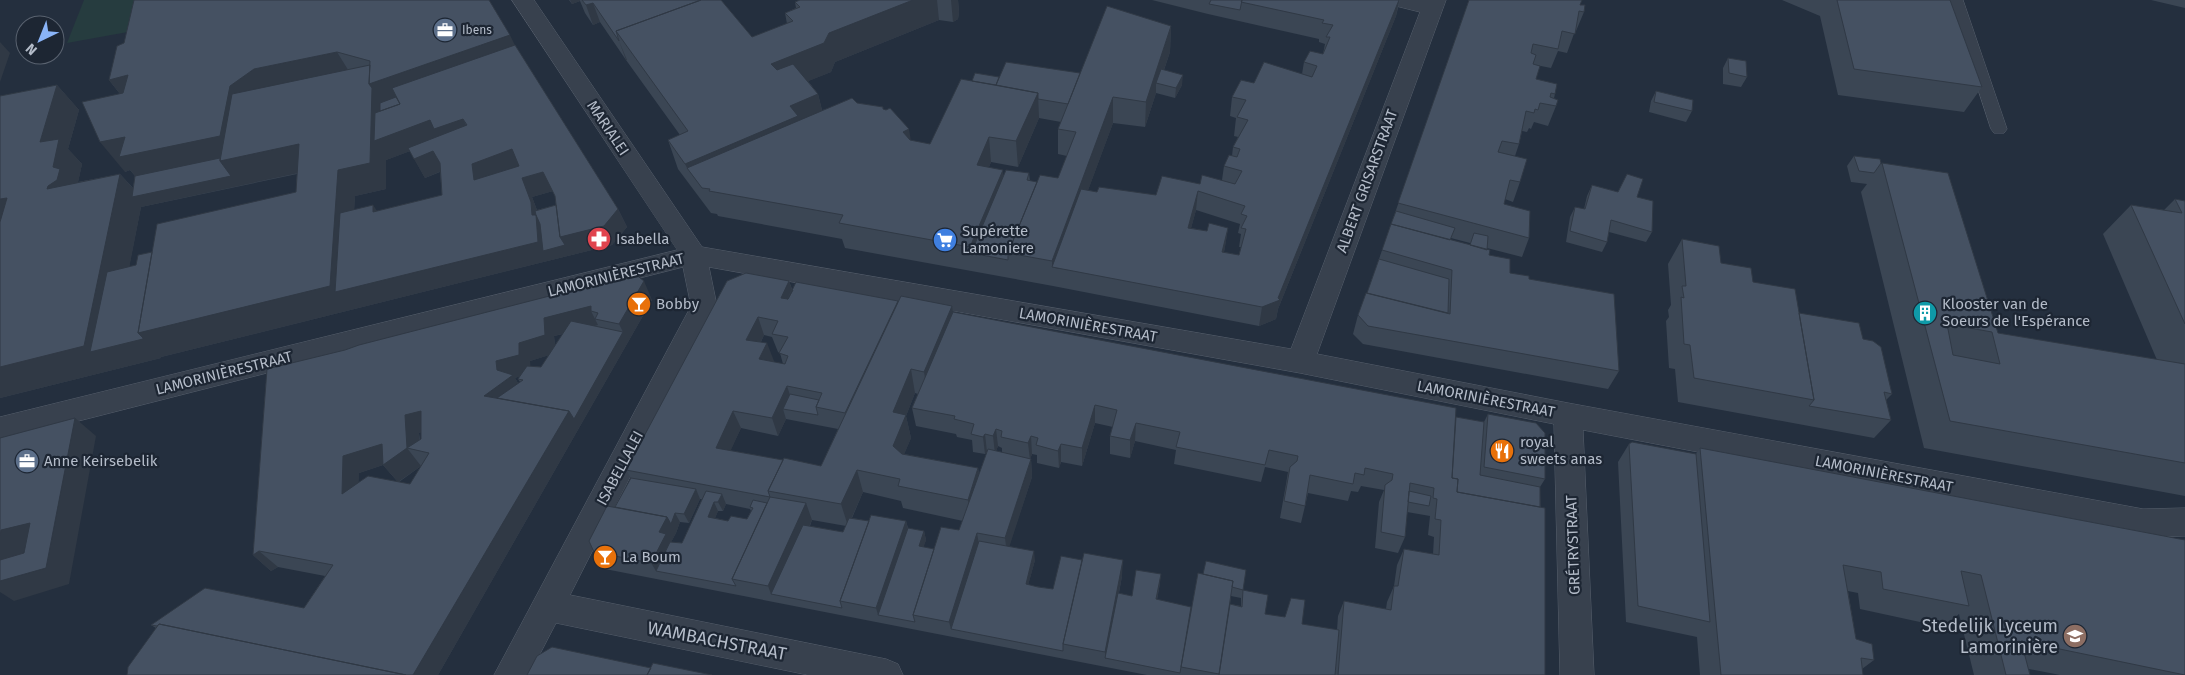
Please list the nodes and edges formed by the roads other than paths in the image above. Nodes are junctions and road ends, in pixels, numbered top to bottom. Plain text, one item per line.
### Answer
1 (523, 0) edge
2 (1395, 0) edge
3 (1956, 0) edge
4 (1434, 4) edge
5 (1999, 130) dead end
6 (694, 255) junction
7 (1300, 362) junction
8 (1568, 415) junction
9 (0, 429) edge
10 (2185, 522) edge
11 (548, 606) junction
12 (511, 675) edge
13 (886, 675) edge
14 (1577, 675) edge

1 - 6 street, MARIALEI
2 - 4 street
3 - 5 lane
4 - 7 street, ALBERT GRISARSTRAAT
6 - 7 street, LAMORINIÈRESTRAAT
6 - 9 street, LAMORINIÈRESTRAAT
6 - 11 street, ISABELLALEI
7 - 8 street, LAMORINIÈRESTRAAT
8 - 10 street, LAMORINIÈRESTRAAT
8 - 14 street, GRÉTRYSTRAAT
11 - 12 street, ISABELLALEI
11 - 13 street, WAMBACHSTRAAT

